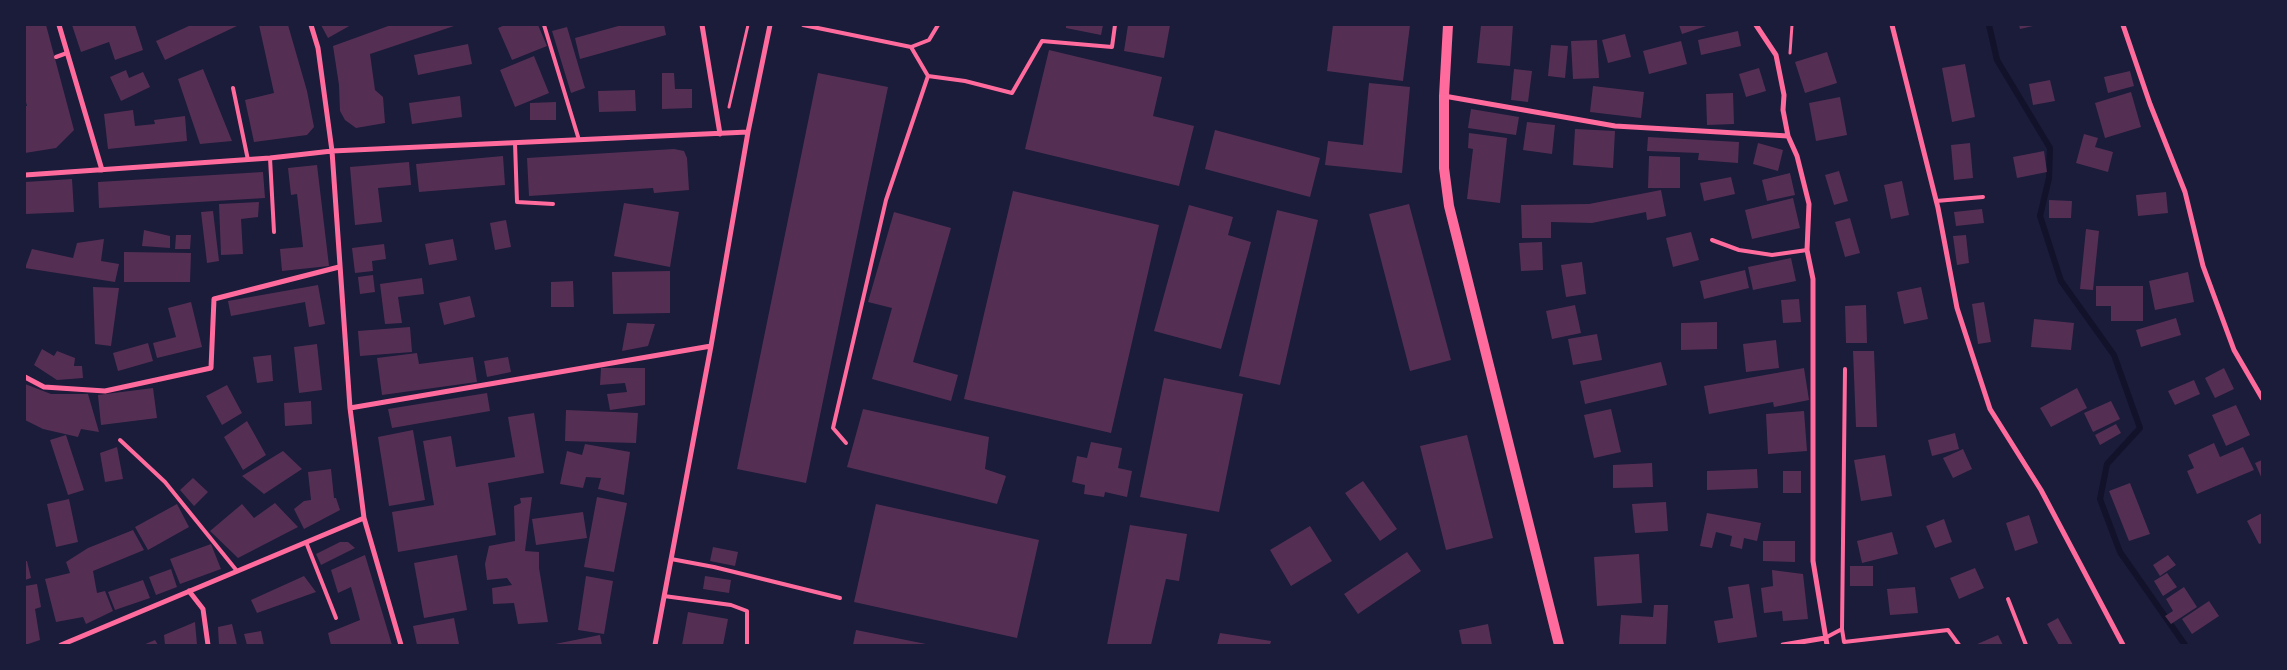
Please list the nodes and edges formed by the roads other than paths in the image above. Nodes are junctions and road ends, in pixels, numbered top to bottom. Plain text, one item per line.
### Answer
1 (59, 25) edge
2 (311, 25) edge
3 (544, 25) edge
4 (702, 25) edge
5 (770, 25) edge
6 (803, 25) edge
7 (938, 25) edge
8 (1115, 25) edge
9 (1448, 25) edge
10 (1756, 25) edge
11 (1892, 25) edge
12 (2124, 25) edge
13 (911, 47) junction
14 (67, 53) junction
15 (56, 57) dead end
16 (928, 76) junction
17 (233, 88) dead end
18 (1444, 96) junction
19 (748, 132) junction
20 (720, 134) junction
21 (1788, 136) junction
22 (579, 140) junction
23 (515, 143) junction
24 (332, 151) junction
25 (270, 158) junction
26 (248, 160) junction
27 (102, 170) junction
28 (25, 175) edge
29 (1983, 196) dead end
30 (1936, 201) junction
31 (553, 204) dead end
32 (274, 232) dead end
33 (1712, 240) dead end
34 (1807, 250) junction
35 (339, 267) junction
36 (711, 346) junction
37 (1845, 369) dead end
38 (25, 377) edge
39 (2262, 398) edge
40 (350, 408) junction
41 (120, 440) dead end
42 (846, 443) dead end
43 (364, 518) junction
44 (306, 542) junction
45 (670, 560) junction
46 (237, 571) junction
47 (189, 592) junction
48 (664, 596) junction
49 (840, 598) dead end
50 (2008, 599) dead end
51 (336, 618) dead end
52 (1842, 629) junction
53 (1825, 638) junction
54 (61, 645) edge
55 (208, 645) edge
56 (401, 645) edge
57 (655, 645) edge
58 (747, 645) edge
59 (1559, 645) edge
60 (1783, 645) edge
61 (1827, 645) edge
62 (1959, 645) edge
63 (2026, 645) edge
64 (2123, 645) edge

1 - 14 street
2 - 24 street
3 - 22 lane
4 - 20 street
5 - 19 street
6 - 13 lane
7 - 13 lane
8 - 16 lane
9 - 18 main road
10 - 21 street
11 - 30 street
12 - 39 street
13 - 16 lane
14 - 15 lane
14 - 27 street
16 - 42 lane
17 - 26 lane
18 - 21 street
18 - 59 main road
19 - 20 street
19 - 36 street
20 - 22 street
21 - 34 street
22 - 23 street
23 - 24 street
23 - 31 lane
24 - 25 street
24 - 35 street
25 - 26 street
25 - 32 lane
26 - 27 street
27 - 28 street
29 - 30 lane
30 - 64 street
33 - 34 lane
34 - 53 street
35 - 38 street
35 - 40 street
36 - 40 street
36 - 45 street
37 - 52 lane
40 - 43 street
41 - 46 lane
43 - 44 street
43 - 56 street
44 - 46 street
44 - 51 lane
45 - 48 street
45 - 49 lane
46 - 47 street
47 - 54 street
47 - 55 street
48 - 57 street
48 - 58 lane
50 - 63 lane
52 - 53 lane
52 - 62 lane
53 - 60 street
53 - 61 street

